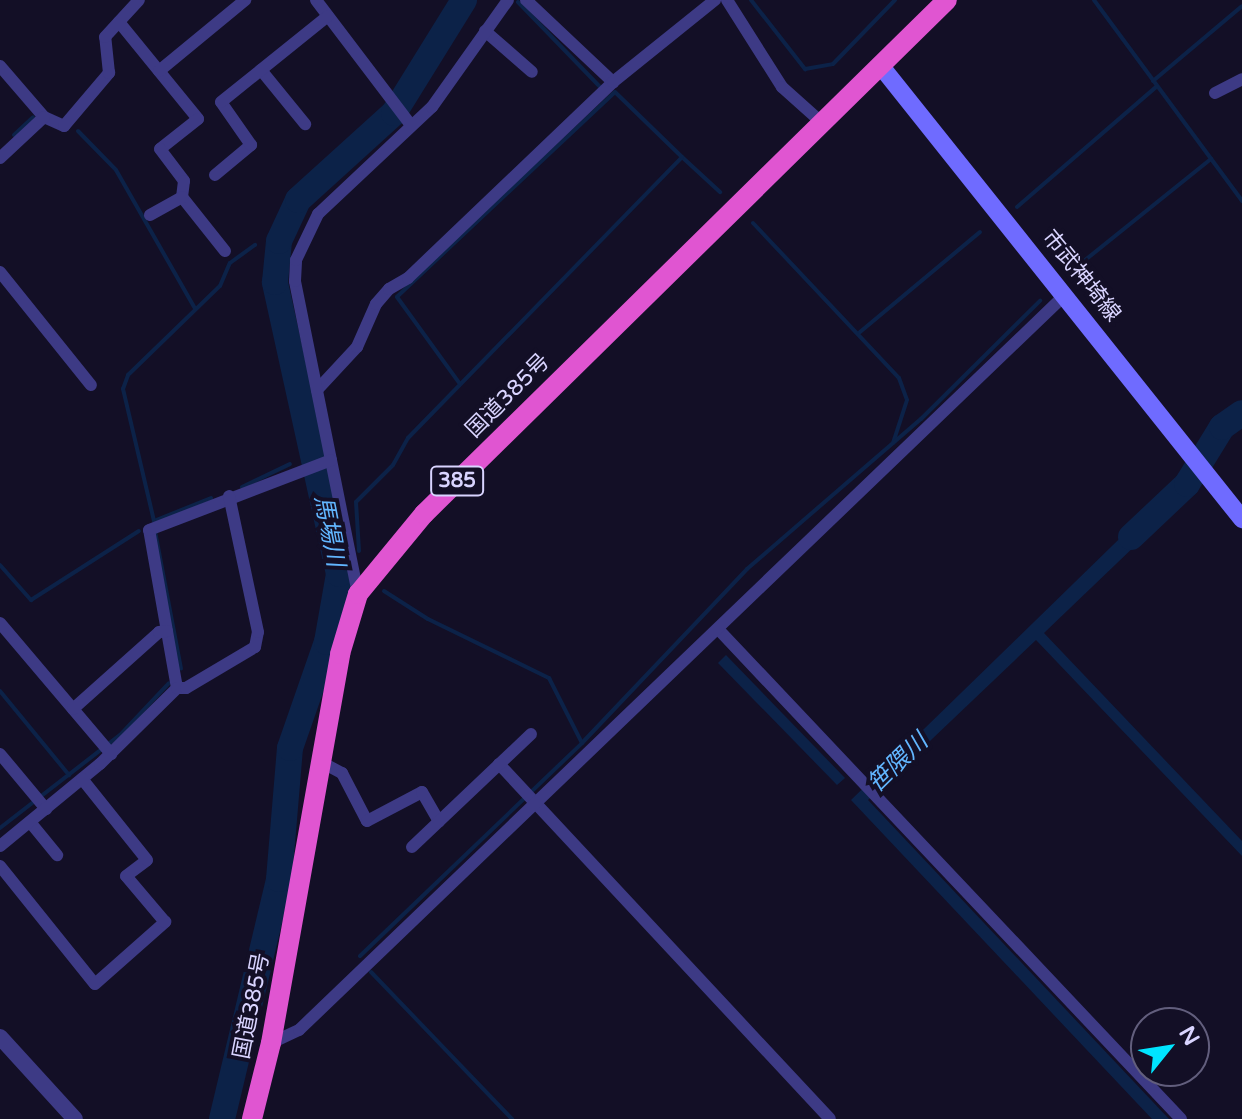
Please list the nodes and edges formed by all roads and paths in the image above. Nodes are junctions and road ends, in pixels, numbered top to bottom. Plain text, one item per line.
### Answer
1 (245, 0) edge
2 (316, 0) edge
3 (508, 0) edge
4 (526, 0) edge
5 (715, 0) edge
6 (727, 0) edge
7 (947, 0) edge
8 (131, 3) edge
9 (328, 16) junction
10 (119, 22) junction
11 (485, 31) junction
12 (880, 65) junction
13 (0, 66) edge
14 (261, 70) junction
15 (159, 71) junction
16 (532, 72) dead end
17 (1242, 79) edge
18 (613, 82) junction
19 (1215, 93) dead end
20 (44, 117) junction
21 (820, 121) junction
22 (305, 124) dead end
23 (411, 125) junction
24 (0, 158) edge
25 (215, 175) dead end
26 (182, 197) junction
27 (150, 215) dead end
28 (225, 251) dead end
29 (0, 272) edge
30 (1065, 295) junction
31 (91, 385) dead end
32 (317, 390) junction
33 (331, 460) junction
34 (229, 496) junction
35 (1242, 519) edge
36 (358, 594) junction
37 (0, 623) edge
38 (718, 629) junction
39 (167, 631) junction
40 (177, 688) junction
41 (73, 709) junction
42 (531, 734) dead end
43 (107, 749) junction
44 (0, 754) edge
45 (321, 762) junction
46 (499, 764) junction
47 (82, 779) junction
48 (41, 802) junction
49 (534, 805) junction
50 (439, 821) junction
51 (30, 822) junction
52 (0, 846) edge
53 (412, 847) dead end
54 (57, 855) dead end
55 (0, 866) edge
56 (0, 1037) edge
57 (271, 1043) junction
58 (75, 1119) edge
59 (252, 1119) edge
60 (830, 1119) edge
61 (1181, 1119) edge

1 - 15 street
2 - 9 street
3 - 11 street
4 - 18 street
5 - 18 street
6 - 21 street
7 - 12 highway, 国道385号 / 385
8 - 10 street
9 - 14 street
9 - 23 street
10 - 15 street
10 - 20 street
11 - 16 street
11 - 23 street
12 - 21 highway, 国道385号 / 385
12 - 30 main road, 市武神埼線
13 - 20 street
14 - 22 street
14 - 25 street
15 - 26 street
17 - 19 street
18 - 32 street
20 - 24 street
21 - 36 highway, 国道385号 / 385
23 - 32 street
26 - 27 street
26 - 28 street
29 - 31 street
30 - 35 main road, 市武神埼線
30 - 38 street
32 - 33 street
33 - 34 street
33 - 36 street
34 - 39 street
34 - 40 street
36 - 45 highway, 国道385号 / 385
37 - 41 street
38 - 49 street
38 - 61 street
39 - 40 street
39 - 41 street
40 - 43 street
41 - 43 street
42 - 46 street
43 - 47 street
44 - 48 street
45 - 50 street
45 - 57 highway, 国道385号 / 385
46 - 49 street
46 - 50 street
47 - 48 street
47 - 55 street
48 - 51 street
49 - 57 street
49 - 60 street
50 - 53 street
51 - 52 street
51 - 54 street
56 - 58 street
57 - 59 highway, 国道385号 / 385

